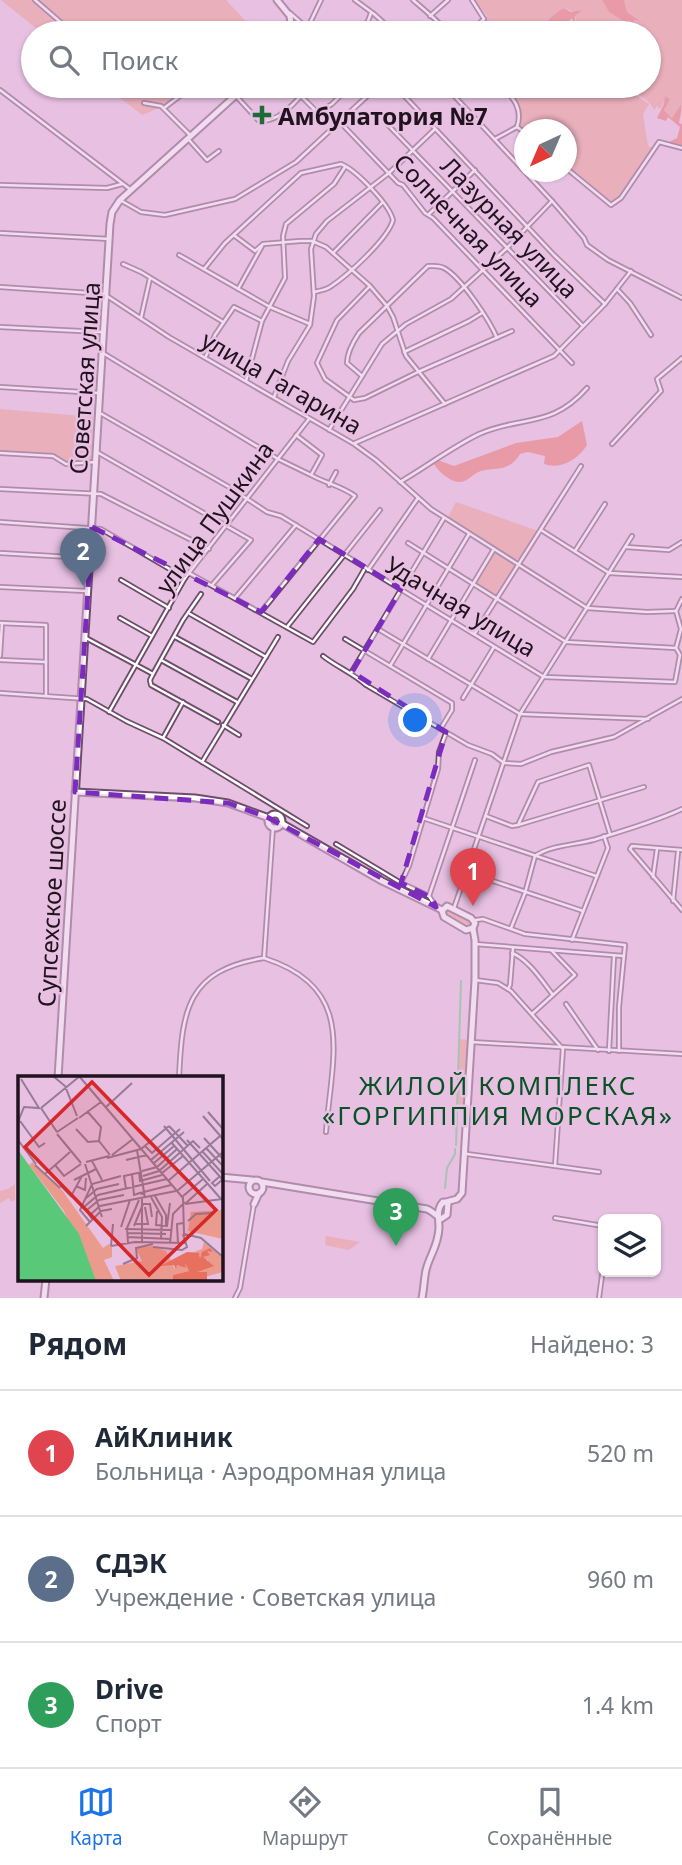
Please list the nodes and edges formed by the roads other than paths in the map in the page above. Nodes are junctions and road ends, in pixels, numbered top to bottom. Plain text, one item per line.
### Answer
1 (34, 0) edge
2 (277, 0) edge
3 (321, 0) edge
4 (355, 0) edge
5 (413, 0) edge
6 (448, 0) edge
7 (472, 0) edge
8 (371, 11) junction
9 (288, 12) junction
10 (429, 16) junction
11 (59, 21) edge
12 (291, 21) edge
13 (299, 21) edge
14 (309, 21) edge
15 (368, 21) edge
16 (382, 21) edge
17 (437, 21) edge
18 (482, 21) edge
19 (0, 90) edge
20 (177, 98) edge
21 (234, 98) edge
22 (238, 98) edge
23 (299, 98) edge
24 (303, 98) edge
25 (338, 98) edge
26 (365, 98) edge
27 (406, 98) edge
28 (456, 98) edge
29 (511, 98) edge
30 (144, 103) dead end
31 (164, 108) junction
32 (519, 119) edge
33 (339, 121) junction
34 (387, 125) dead end
35 (435, 129) junction
36 (514, 129) edge
37 (189, 137) junction
38 (495, 139) junction
39 (682, 148) edge
40 (219, 151) dead end
41 (412, 151) junction
42 (346, 166) junction
43 (475, 170) junction
44 (389, 173) junction
45 (577, 178) edge
46 (123, 183) junction
47 (0, 185) edge
48 (369, 188) junction
49 (131, 190) junction
50 (452, 192) junction
51 (120, 200) junction
52 (552, 201) junction
53 (383, 202) junction
54 (429, 214) junction
55 (527, 225) junction
56 (0, 233) edge
57 (234, 235) junction
58 (110, 239) junction
59 (313, 241) junction
60 (284, 242) junction
61 (263, 244) junction
62 (506, 249) junction
63 (333, 253) junction
64 (179, 255) dead end
65 (123, 264) dead end
66 (204, 269) junction
67 (351, 270) junction
68 (482, 270) junction
69 (631, 271) junction
70 (150, 278) junction
71 (370, 286) junction
72 (0, 287) edge
73 (464, 288) junction
74 (238, 289) junction
75 (617, 289) junction
76 (314, 292) junction
77 (107, 295) junction
78 (682, 298) edge
79 (605, 304) junction
80 (270, 307) junction
81 (387, 307) junction
82 (483, 312) junction
83 (141, 318) junction
84 (262, 321) junction
85 (223, 322) junction
86 (310, 324) junction
87 (0, 327) edge
88 (583, 327) junction
89 (398, 330) junction
90 (512, 331) dead end
91 (104, 332) junction
92 (651, 335) dead end
93 (497, 338) junction
94 (560, 351) junction
95 (404, 352) junction
96 (103, 353) junction
97 (205, 358) junction
98 (682, 358) edge
99 (572, 363) dead end
100 (418, 372) junction
101 (362, 376) junction
102 (246, 381) junction
103 (0, 387) edge
104 (587, 388) dead end
105 (101, 393) junction
106 (274, 397) junction
107 (349, 398) junction
108 (445, 404) junction
109 (100, 413) junction
110 (309, 419) junction
111 (329, 430) junction
112 (296, 435) junction
113 (612, 443) dead end
114 (354, 444) junction
115 (97, 452) junction
116 (0, 453) edge
117 (278, 459) junction
118 (96, 462) junction
119 (581, 466) dead end
120 (337, 472) dead end
121 (310, 475) junction
122 (400, 482) junction
123 (329, 485) junction
124 (0, 489) edge
125 (94, 494) junction
126 (418, 498) junction
127 (248, 499) junction
128 (605, 504) dead end
129 (380, 510) dead end
130 (444, 518) junction
131 (0, 522) edge
132 (296, 525) junction
133 (92, 527) junction
134 (226, 528) junction
135 (541, 530) junction
136 (469, 534) junction
137 (632, 536) dead end
138 (319, 540) junction
139 (682, 542) edge
140 (408, 543) dead end
141 (626, 547) junction
142 (209, 549) junction
143 (494, 549) junction
144 (575, 551) junction
145 (0, 553) edge
146 (423, 553) junction
147 (343, 555) junction
148 (90, 558) junction
149 (520, 565) junction
150 (366, 569) junction
151 (449, 569) junction
152 (189, 573) junction
153 (609, 573) junction
154 (185, 578) junction
155 (682, 578) edge
156 (121, 580) dead end
157 (473, 584) junction
158 (212, 585) junction
159 (0, 587) edge
160 (401, 589) junction
161 (87, 591) junction
162 (201, 594) dead end
163 (235, 598) junction
164 (682, 598) edge
165 (498, 600) junction
166 (427, 604) junction
167 (169, 608) junction
168 (587, 608) junction
169 (676, 611) junction
170 (261, 612) junction
171 (188, 613) junction
172 (120, 618) dead end
173 (451, 619) junction
174 (1, 623) edge
175 (287, 627) junction
176 (378, 629) junction
177 (475, 633) junction
178 (152, 636) junction
179 (174, 636) junction
180 (278, 637) dead end
181 (86, 638) junction
182 (345, 639) dead end
183 (566, 642) junction
184 (403, 644) junction
185 (494, 647) junction
186 (676, 648) junction
187 (364, 651) junction
188 (323, 656) dead end
189 (266, 657) junction
190 (0, 658) edge
191 (428, 659) junction
192 (161, 660) junction
193 (46, 662) junction
194 (138, 664) junction
195 (390, 666) junction
196 (351, 673) junction
197 (153, 674) junction
198 (544, 677) junction
199 (252, 680) junction
200 (471, 685) junction
201 (0, 693) edge
202 (46, 696) junction
203 (82, 698) junction
204 (463, 698) dead end
205 (682, 699) edge
206 (183, 702) junction
207 (237, 702) junction
208 (109, 712) junction
209 (520, 714) junction
210 (649, 719) junction
211 (218, 722) dead end
212 (223, 725) junction
213 (441, 728) junction
214 (80, 731) joint
215 (446, 732) junction
216 (239, 735) dead end
217 (163, 738) junction
218 (475, 760) dead end
219 (201, 762) junction
220 (503, 763) junction
221 (643, 788) dead end
222 (75, 792) junction
223 (601, 800) junction
224 (682, 809) edge
225 (486, 816) junction
226 (269, 818) junction
227 (423, 818) junction
228 (281, 823) junction
229 (518, 825) junction
230 (307, 826) dead end
231 (273, 827) junction
232 (452, 827) junction
233 (610, 834) junction
234 (479, 836) junction
235 (604, 836) junction
236 (336, 844) dead end
237 (657, 848) junction
238 (680, 850) edge
239 (536, 856) junction
240 (466, 872) junction
241 (596, 877) junction
242 (653, 877) junction
243 (401, 883) junction
244 (525, 893) junction
245 (429, 896) junction
246 (673, 901) junction
247 (436, 907) junction
248 (454, 908) junction
249 (442, 910) junction
250 (682, 910) edge
251 (583, 911) junction
252 (474, 921) junction
253 (511, 928) junction
254 (472, 929) junction
255 (572, 940) junction
256 (475, 944) junction
257 (513, 948) junction
258 (552, 951) junction
259 (512, 953) junction
260 (614, 954) junction
261 (624, 956) junction
262 (264, 958) junction
263 (475, 980) junction
264 (508, 989) junction
265 (553, 995) junction
266 (566, 1004) dead end
267 (532, 1014) junction
268 (471, 1042) junction
269 (563, 1048) junction
270 (598, 1050) junction
271 (609, 1051) junction
272 (619, 1051) junction
273 (682, 1054) edge
274 (58, 1076) edge
275 (178, 1076) edge
276 (326, 1132) dead end
277 (464, 1154) junction
278 (555, 1166) junction
279 (598, 1172) dead end
280 (222, 1177) edge
281 (238, 1179) junction
282 (252, 1180) junction
283 (261, 1182) junction
284 (274, 1183) junction
285 (255, 1192) junction
286 (254, 1204) joint
287 (447, 1204) junction
288 (427, 1209) junction
289 (438, 1217) junction
290 (446, 1218) junction
291 (555, 1218) dead end
292 (598, 1225) edge
293 (602, 1277) edge
294 (46, 1280) edge
295 (44, 1298) edge
296 (235, 1298) edge
297 (423, 1298) edge
298 (599, 1298) edge

1 - 11 street
2 - 9 street
3 - 14 street
4 - 8 street
5 - 10 street
6 - 10 street
7 - 18 street
8 - 15 street
8 - 16 street
9 - 12 street
9 - 13 street
10 - 17 street
19 - 46 street
20 - 31 street
21 - 37 street
22 - 23 street
24 - 25 street
26 - 33 street
27 - 35 street
28 - 38 street
29 - 32 street
30 - 31 street
31 - 37 street
33 - 44 street, Солнечная улица
33 - 51 street
34 - 41 street, Лазурная улица
35 - 41 street
35 - 43 street
36 - 38 street
37 - 40 street
37 - 49 street
38 - 52 street
39 - 45 street
41 - 44 street
41 - 50 street, Лазурная улица
42 - 48 street
42 - 57 street
42 - 60 street
43 - 50 street
43 - 55 street
44 - 48 street
44 - 54 street, Солнечная улица
46 - 47 street
46 - 49 street
48 - 53 street
48 - 59 street
49 - 51 street
50 - 54 street
50 - 62 street, Лазурная улица
51 - 58 street, Советская улица
52 - 55 street
52 - 69 street
53 - 63 street
53 - 67 street
54 - 68 street, Солнечная улица
55 - 62 street
55 - 79 street
56 - 58 street
57 - 61 street
57 - 66 street
58 - 77 street, Советская улица
59 - 60 street
59 - 63 street
59 - 76 street
60 - 61 street
60 - 80 street
61 - 74 street
62 - 68 street
62 - 88 street, Лазурная улица
63 - 67 street
64 - 66 street
65 - 70 street
66 - 74 street
67 - 71 street
67 - 76 street
68 - 73 street
68 - 94 street, Солнечная улица
69 - 75 street
69 - 78 street
70 - 83 street
70 - 85 street
71 - 81 street
71 - 107 street
72 - 77 street, улица Гагарина
73 - 81 street
73 - 82 street
73 - 89 street
74 - 80 street
75 - 79 street
75 - 92 street
76 - 86 street
77 - 83 street, улица Гагарина
77 - 91 street, Советская улица
79 - 88 street
80 - 84 street
80 - 86 street
81 - 89 street
81 - 101 street
82 - 93 street
82 - 95 street
83 - 97 street, улица Гагарина
84 - 85 street
84 - 102 street
85 - 97 street
86 - 106 street
87 - 91 street
88 - 94 street
89 - 95 street
89 - 101 street
90 - 93 street
91 - 96 street, Советская улица
93 - 100 street
94 - 99 street, Солнечная улица
94 - 108 street
95 - 100 street
96 - 105 street, Советская улица
96 - 117 street
97 - 102 street, улица Гагарина
98 - 113 street
100 - 107 street
100 - 108 street
101 - 107 street
102 - 106 street, улица Гагарина
103 - 105 street
104 - 122 street
105 - 109 street, Советская улица
106 - 110 street, улица Гагарина
107 - 111 street
108 - 114 street
109 - 115 street, Советская улица
109 - 127 street, Удачная улица
110 - 111 street, улица Гагарина
110 - 112 street, улица Пушкина
111 - 114 street, улица Гагарина
112 - 117 street, улица Пушкина
112 - 121 street
114 - 122 street, улица Гагарина
115 - 118 street, Советская улица
115 - 134 street
116 - 118 street
117 - 121 street
117 - 127 street, улица Пушкина
118 - 125 street, Советская улица
119 - 135 street
120 - 123 street
121 - 123 street
122 - 126 street, улица Гагарина
123 - 138 street
124 - 125 street
125 - 133 street, Советская улица
125 - 142 street
126 - 130 street, улица Гагарина
126 - 150 street
127 - 132 street, Удачная улица
127 - 134 street, улица Пушкина
128 - 144 street
129 - 147 street
130 - 136 street, улица Гагарина
130 - 146 street
131 - 133 street
132 - 138 street, Удачная улица
132 - 163 street
133 - 148 street, Советская улица
133 - 154 street
134 - 142 street, улица Пушкина
134 - 158 street
135 - 144 street
135 - 149 street
136 - 143 street, улица Гагарина
136 - 151 street
137 - 141 street
138 - 147 street, Удачная улица
138 - 170 street
139 - 141 street
140 - 146 street
141 - 153 street
142 - 152 street, улица Пушкина
143 - 149 street, улица Гагарина
143 - 157 street
144 - 153 street
145 - 148 street
146 - 151 street
146 - 160 street
147 - 150 street, Удачная улица
147 - 175 street
148 - 161 street, Советская улица
149 - 165 street
149 - 168 street, улица Гагарина
150 - 160 street, Удачная улица
150 - 175 street
151 - 157 street
151 - 166 street
152 - 154 street, улица Пушкина
152 - 158 street
153 - 155 street
153 - 168 street
154 - 167 street, улица Пушкина
156 - 167 street
157 - 165 street
157 - 173 street
158 - 163 street
159 - 161 street
160 - 166 street, Удачная улица
160 - 176 street
161 - 181 street, Советская улица
162 - 171 street
163 - 170 street
164 - 169 street
165 - 177 street
165 - 183 street
166 - 173 street, Удачная улица
166 - 184 street
167 - 178 street, улица Пушкина
168 - 169 street
168 - 183 street
169 - 186 street
170 - 175 street
171 - 179 street
171 - 189 street
172 - 178 street
173 - 177 street, Удачная улица
173 - 191 street
174 - 190 street
174 - 193 street
176 - 184 street
176 - 187 street
177 - 185 street, Удачная улица
178 - 194 street, улица Пушкина
179 - 192 street
179 - 199 street
180 - 189 street
181 - 194 street
181 - 203 street, Советская улица
182 - 187 street
183 - 186 street
183 - 198 street
184 - 191 street
184 - 195 street
185 - 198 street, Удачная улица
185 - 200 street
186 - 198 street, Удачная улица
187 - 195 street
187 - 196 street
188 - 196 street
189 - 199 street
190 - 193 street
191 - 200 street
192 - 197 street
192 - 207 street
193 - 202 street
194 - 197 street
194 - 208 street, улица Пушкина
195 - 213 street
196 - 213 street
197 - 206 street
198 - 209 street
199 - 207 street
200 - 204 street
200 - 209 street
201 - 202 street
202 - 203 street
203 - 208 street
203 - 214 street, Советская улица
205 - 210 street
206 - 211 street
206 - 217 street
207 - 212 street
208 - 217 street
209 - 210 street
209 - 220 street
210 - 220 street
212 - 216 street
212 - 219 street
213 - 215 street
214 - 222 street, Супсехское шоссе
215 - 220 street
215 - 227 street
217 - 219 street
218 - 232 street
219 - 230 street
220 - 225 street
221 - 223 street
222 - 226 street
222 - 274 street, Супсехское шоссе
223 - 229 street
223 - 229 street
223 - 233 street
224 - 233 street
225 - 229 street
225 - 234 street
226 - 228 street
226 - 231 street
227 - 232 street
227 - 243 street
228 - 231 street
228 - 247 street
231 - 262 street
232 - 234 street
232 - 245 street
233 - 235 street
234 - 239 street
234 - 240 street
235 - 239 street
235 - 241 street
236 - 243 street
237 - 238 street
237 - 242 street
237 - 242 street
238 - 246 street
239 - 241 street
239 - 244 street
240 - 244 street
240 - 248 street
241 - 251 street
242 - 246 street
243 - 245 street
244 - 251 street
244 - 253 street
245 - 247 street
246 - 250 street
247 - 249 street
248 - 249 street
248 - 252 street
249 - 254 street
251 - 255 street
252 - 253 street
252 - 254 street
253 - 255 street
254 - 256 street
255 - 261 street
256 - 257 street
256 - 263 street
257 - 258 street
257 - 259 street
258 - 260 street
258 - 265 street
259 - 264 street
259 - 265 street
260 - 261 street
260 - 271 street
261 - 272 street
262 - 275 street
262 - 276 street
263 - 264 street
263 - 268 street
264 - 267 street
265 - 267 street
266 - 270 street
267 - 269 street
268 - 269 street
268 - 277 street
269 - 270 street
269 - 278 street
270 - 271 street
271 - 272 street
272 - 273 street
277 - 278 street
277 - 287 street
278 - 279 street
280 - 281 street
281 - 282 street
281 - 285 street
282 - 283 street
282 - 285 street
283 - 284 street
283 - 285 street
284 - 285 street
284 - 288 street
285 - 286 street
286 - 296 street
287 - 288 street
287 - 289 street
287 - 290 street
288 - 289 street
289 - 290 street
289 - 297 street
290 - 297 street
291 - 292 street
293 - 298 street
294 - 295 street

